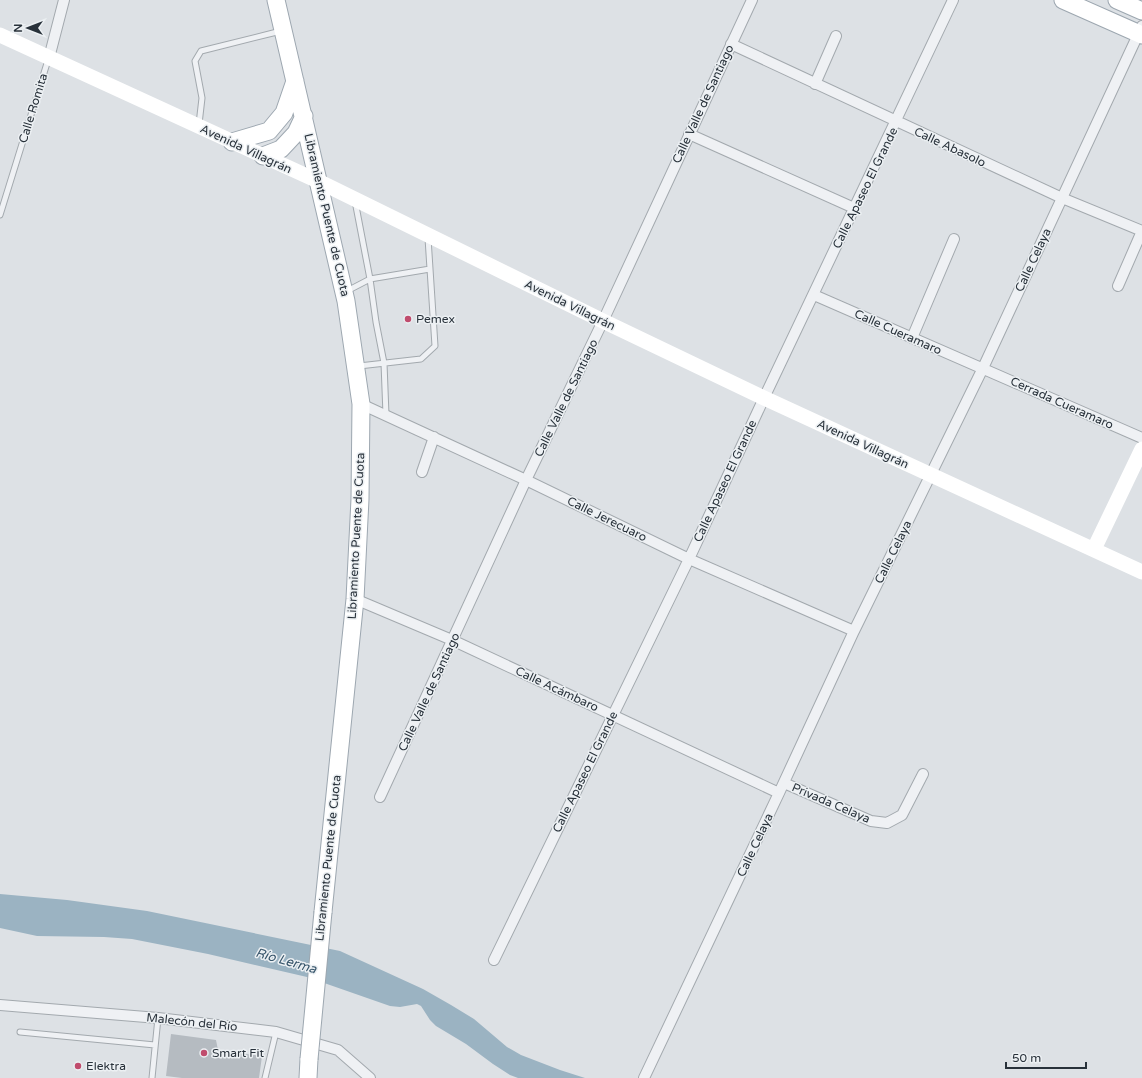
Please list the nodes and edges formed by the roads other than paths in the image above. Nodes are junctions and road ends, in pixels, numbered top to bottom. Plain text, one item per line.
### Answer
1 (64, 0) edge
2 (276, 0) edge
3 (752, 0) edge
4 (954, 0) edge
5 (1063, 0) edge
6 (1117, 0) edge
7 (1091, 6) edge
8 (1142, 11) edge
9 (283, 30) junction
10 (1141, 31) edge
11 (0, 35) edge
12 (836, 36) dead end
13 (731, 44) junction
14 (49, 58) junction
15 (295, 81) junction
16 (814, 84) junction
17 (304, 116) junction
18 (896, 122) junction
19 (199, 127) junction
20 (689, 134) junction
21 (232, 142) junction
22 (263, 156) junction
23 (320, 182) junction
24 (1062, 198) junction
25 (354, 200) junction
26 (854, 208) junction
27 (0, 215) edge
28 (1142, 231) edge
29 (428, 235) junction
30 (954, 239) dead end
31 (430, 269) junction
32 (370, 279) junction
33 (1118, 286) dead end
34 (344, 292) junction
35 (814, 295) junction
36 (603, 321) junction
37 (912, 338) junction
38 (384, 363) junction
39 (356, 366) junction
40 (982, 368) junction
41 (764, 398) junction
42 (361, 404) junction
43 (386, 416) junction
44 (434, 437) junction
45 (1142, 438) edge
46 (1142, 449) edge
47 (422, 472) dead end
48 (930, 474) junction
49 (526, 480) junction
50 (1094, 549) junction
51 (689, 559) junction
52 (1142, 572) edge
53 (355, 599) junction
54 (854, 631) junction
55 (452, 640) junction
56 (612, 715) junction
57 (923, 774) dead end
58 (784, 783) junction
59 (779, 793) junction
60 (380, 797) dead end
61 (494, 960) dead end
62 (0, 1005) edge
63 (158, 1018) junction
64 (20, 1032) dead end
65 (276, 1032) junction
66 (156, 1045) junction
67 (152, 1078) edge
68 (265, 1078) edge
69 (308, 1078) edge
70 (370, 1078) edge
71 (644, 1078) edge

1 - 14 street, Calle Romita
2 - 9 main road, Libramiento Puente de Cuota
3 - 13 street, Calle Valle de Santiago
4 - 18 street, Calle Apaseo El Grande
5 - 7 main road
6 - 8 main road
7 - 10 main road
9 - 15 main road, Libramiento Puente de Cuota
9 - 19 lane
10 - 24 street, Calle Celaya
11 - 14 street, Avenida Villagrán
12 - 16 street
13 - 16 street, Calle Abasolo
13 - 20 street, Calle Valle de Santiago
14 - 19 street, Avenida Villagrán
14 - 27 lane, Calle Romita
15 - 17 main road, Libramiento Puente de Cuota
15 - 21 main road
16 - 18 street, Calle Abasolo
17 - 22 main road
17 - 23 main road, Libramiento Puente de Cuota
18 - 24 street, Calle Abasolo
18 - 26 street, Calle Apaseo El Grande
19 - 21 street, Avenida Villagrán
20 - 26 street
20 - 36 street, Calle Valle de Santiago
21 - 22 street, Avenida Villagrán
22 - 23 street, Avenida Villagrán
23 - 25 street, Avenida Villagrán
23 - 34 main road, Libramiento Puente de Cuota
24 - 28 street, Calle Abasolo
24 - 40 street, Calle Celaya
25 - 29 street, Avenida Villagrán
25 - 32 lane
26 - 35 street, Calle Apaseo El Grande
28 - 33 street
29 - 31 lane
29 - 36 street, Avenida Villagrán
30 - 37 street
31 - 32 lane
31 - 38 lane
32 - 34 lane
32 - 38 lane
34 - 39 main road, Libramiento Puente de Cuota
35 - 37 street, Calle Cueramaro
35 - 41 street, Calle Apaseo El Grande
36 - 41 street, Avenida Villagrán
36 - 49 street, Calle Valle de Santiago
37 - 40 street, Calle Cueramaro
38 - 39 lane
38 - 43 lane
39 - 42 main road, Libramiento Puente de Cuota
40 - 45 street, Cerrada Cueramaro
40 - 48 street, Calle Celaya
41 - 48 street, Avenida Villagrán
41 - 51 street, Calle Apaseo El Grande
42 - 43 street, Calle Jerecuaro
42 - 53 main road, Libramiento Puente de Cuota
43 - 44 street, Calle Jerecuaro
44 - 47 street
44 - 49 street, Calle Jerecuaro
46 - 50 street
48 - 50 street, Avenida Villagrán
48 - 54 street, Calle Celaya
49 - 51 street, Calle Jerecuaro
49 - 55 street, Calle Valle de Santiago
50 - 52 street, Avenida Villagrán
51 - 54 street, Calle Jerecuaro
51 - 56 street, Calle Apaseo El Grande
53 - 55 street, Calle Acámbaro
53 - 69 main road, Libramiento Puente de Cuota, bridge
54 - 58 street, Calle Celaya
55 - 56 street, Calle Acámbaro
55 - 60 street, Calle Valle de Santiago
56 - 59 street, Calle Acámbaro
56 - 61 street, Calle Apaseo El Grande
57 - 58 street, Privada Celaya
58 - 59 street, Calle Celaya
59 - 71 street, Calle Celaya
62 - 63 street, Malecón del Río
63 - 65 street, Malecón del Río
63 - 66 lane
64 - 66 lane
65 - 68 lane
65 - 70 street, Malecón del Río
66 - 67 lane

